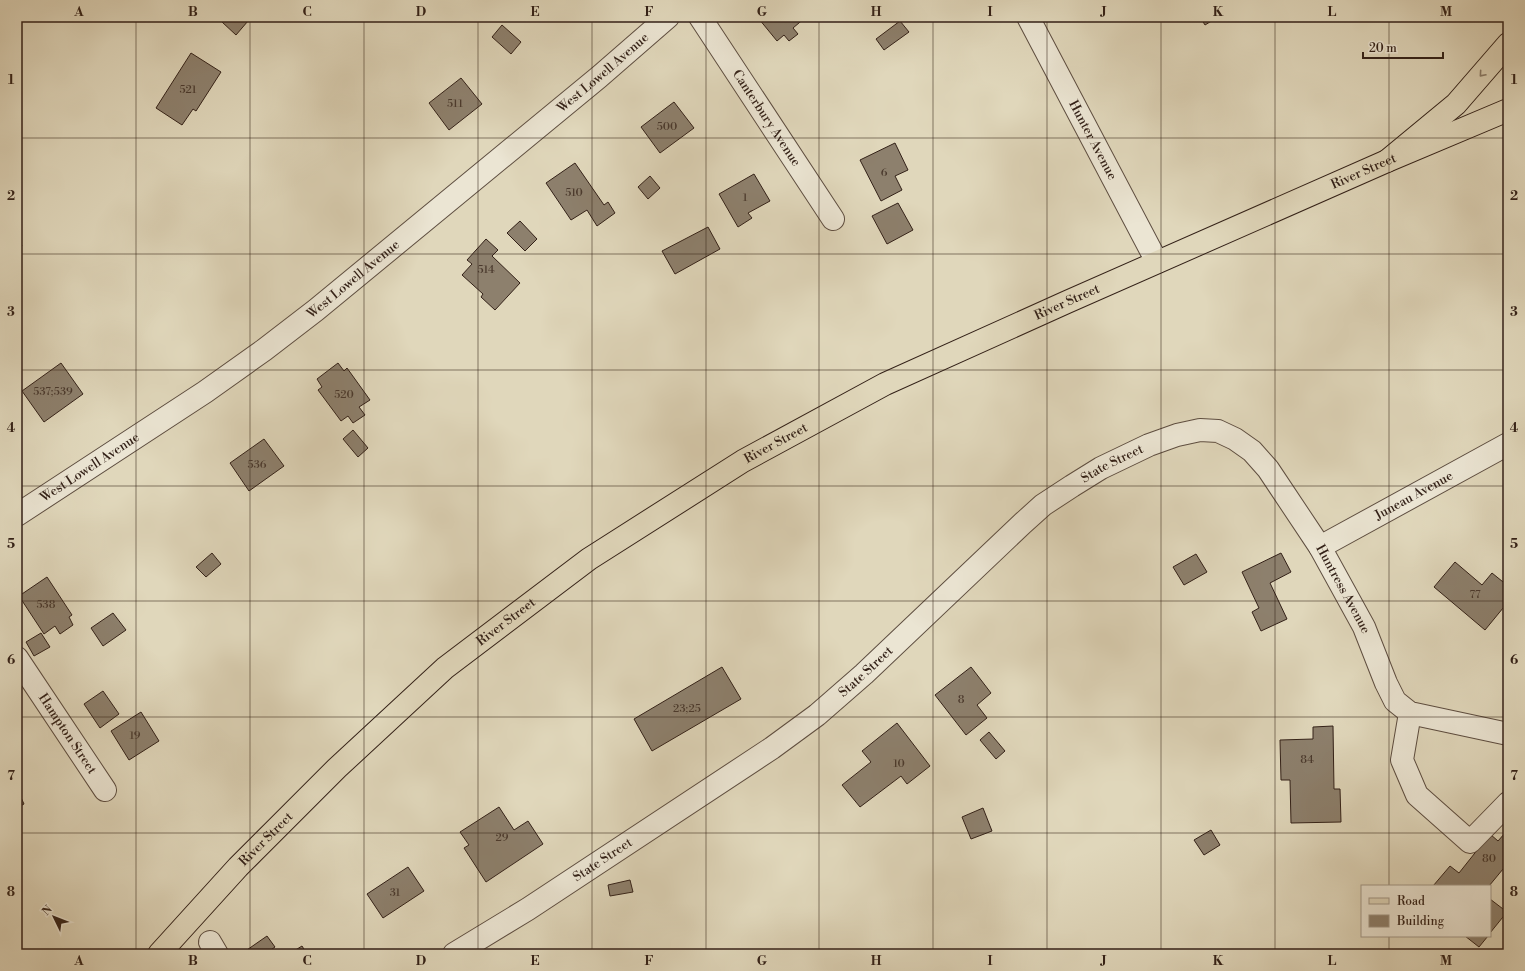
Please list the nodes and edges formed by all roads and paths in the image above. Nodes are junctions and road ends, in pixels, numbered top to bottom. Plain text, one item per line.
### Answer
1 (668, 17) edge
2 (700, 17) edge
3 (1028, 17) edge
4 (1508, 44) edge
5 (1508, 110) edge
6 (1387, 161) junction
7 (833, 219) dead end
8 (1158, 262) junction
9 (1508, 444) edge
10 (1268, 469) joint
11 (17, 515) edge
12 (1320, 547) junction
13 (17, 658) edge
14 (1410, 712) junction
15 (1508, 734) edge
16 (105, 790) dead end
17 (1508, 802) edge
18 (159, 954) edge
19 (454, 954) edge

1 - 11 street, West Lowell Avenue
2 - 7 street, Canterbury Avenue
3 - 8 street, Hunter Avenue
4 -> 6 main road
5 - 6 main road, River Street
6 - 8 main road, River Street
8 - 18 main road, River Street
9 - 12 street, Juneau Avenue
10 - 12 street, Huntress Avenue
10 - 19 street, State Street
12 - 14 street, Huntress Avenue
13 - 16 street, Hampton Street
14 - 15 street
14 - 17 street

